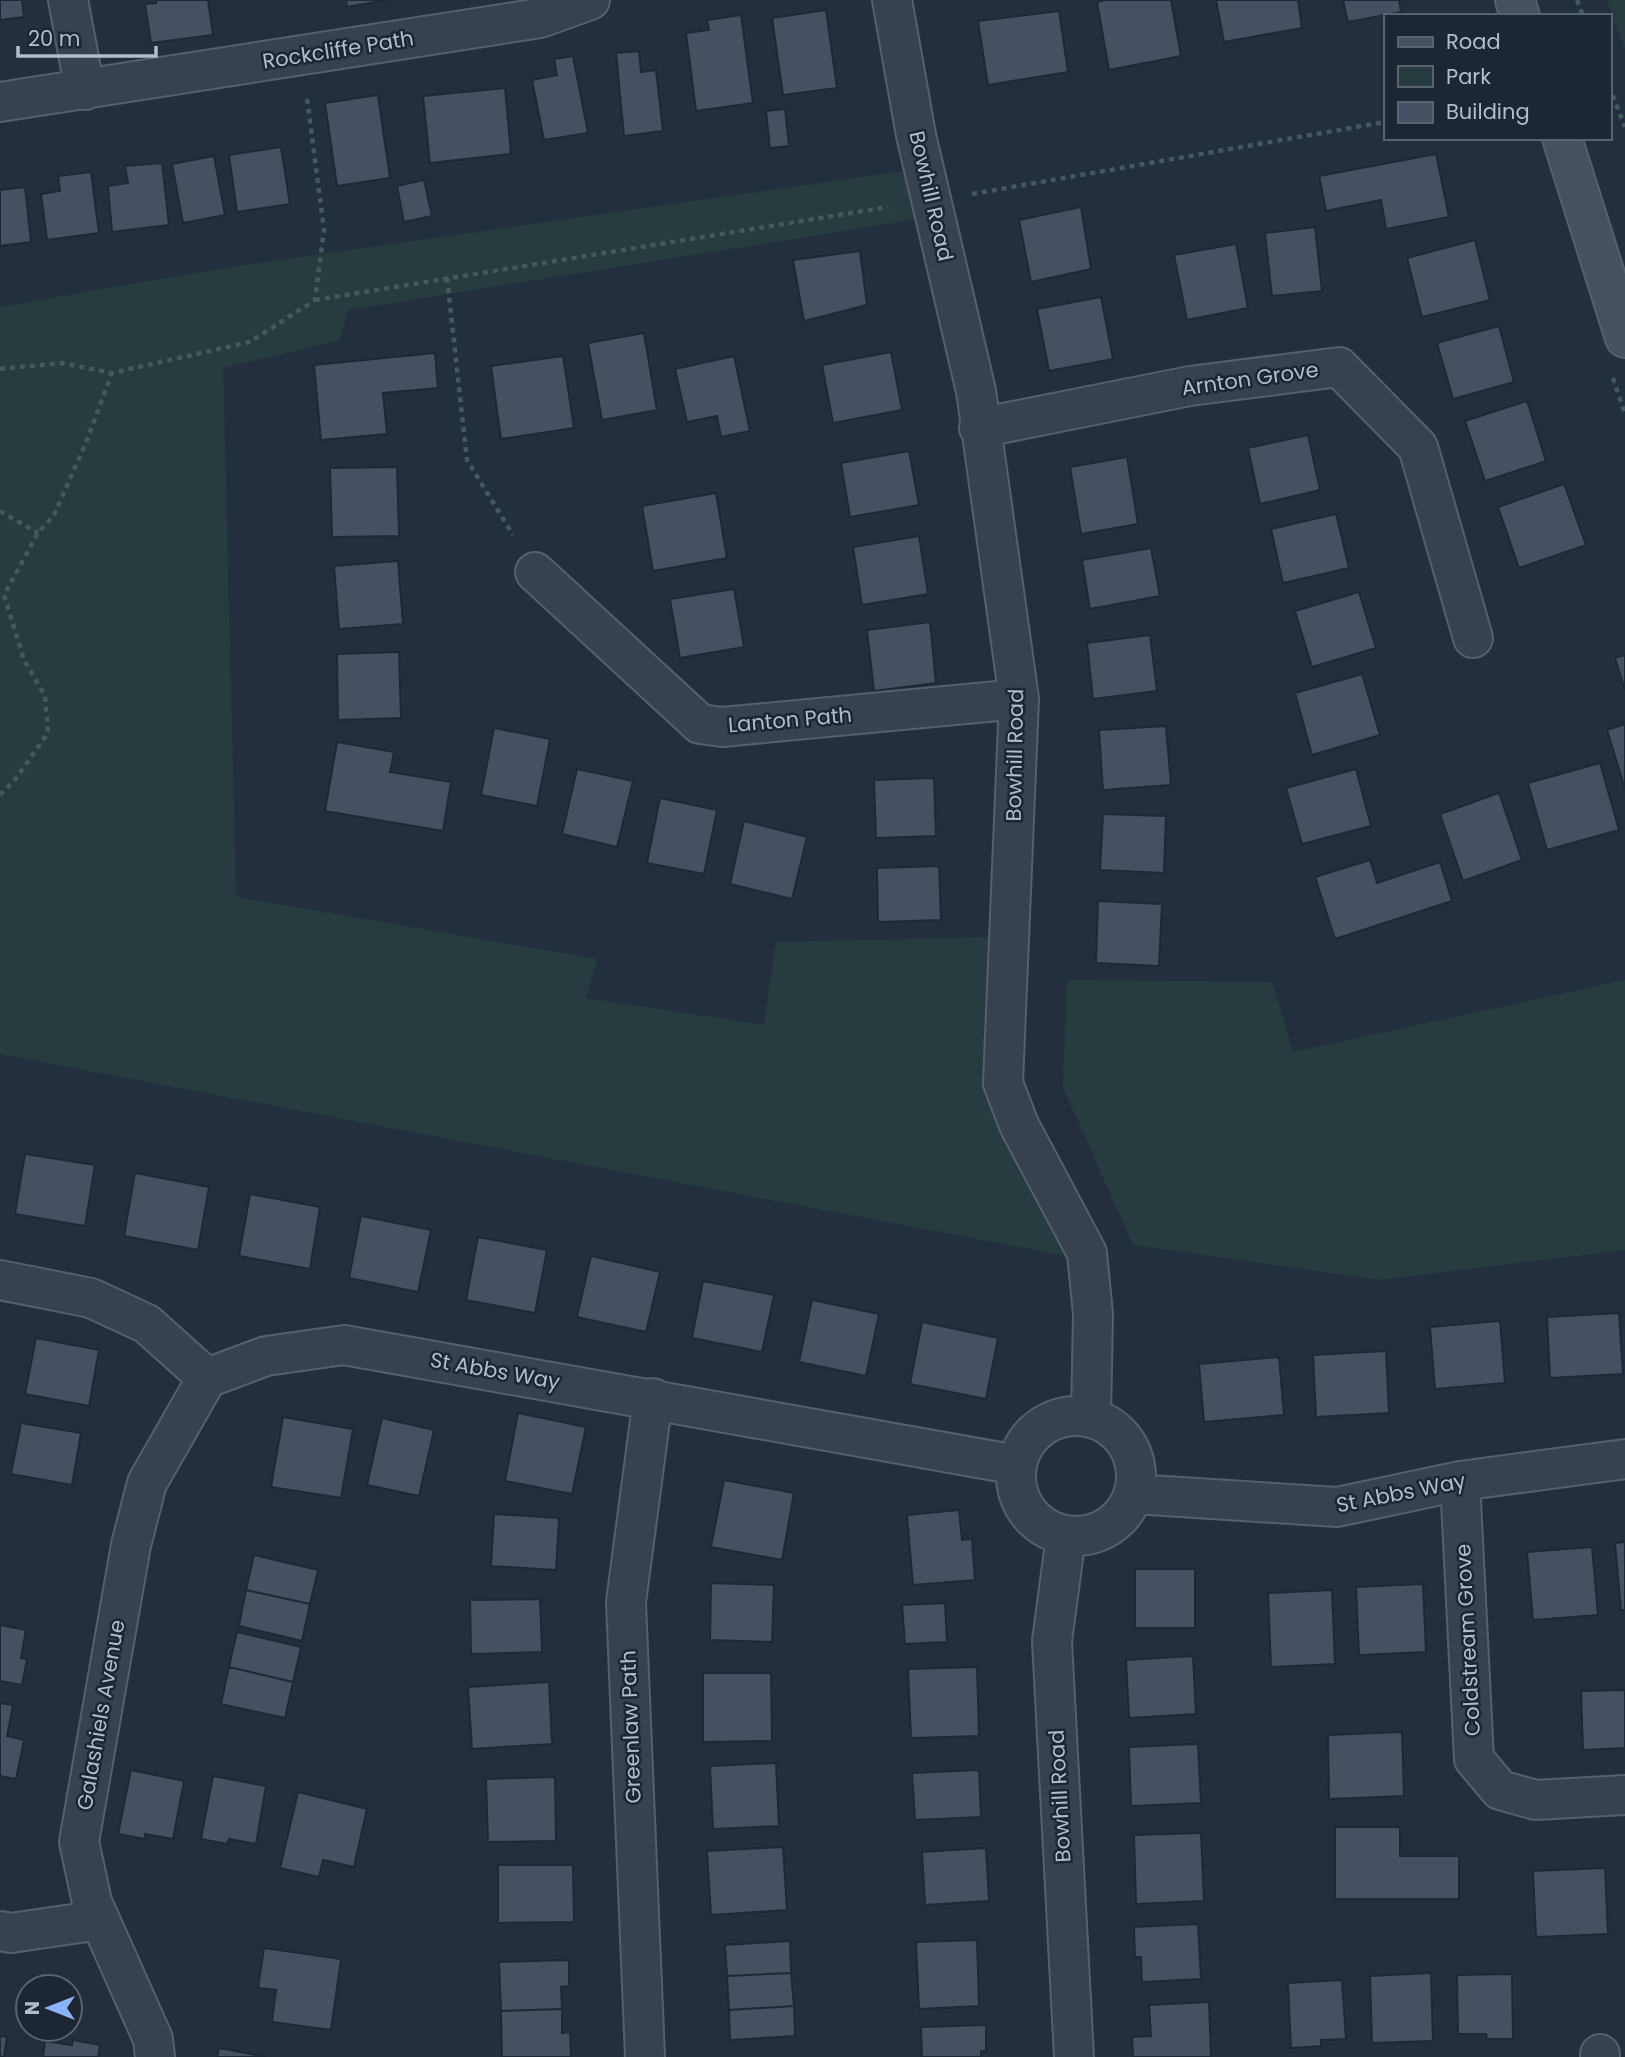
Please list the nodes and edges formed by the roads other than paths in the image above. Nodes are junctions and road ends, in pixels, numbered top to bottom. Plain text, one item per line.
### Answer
1 (68, 0) edge
2 (590, 0) edge
3 (892, 0) edge
4 (537, 9) edge
5 (85, 90) junction
6 (0, 102) edge
7 (1563, 140) edge
8 (1625, 338) edge
9 (979, 428) junction
10 (536, 572) road end
11 (1474, 638) dead end
12 (1019, 699) junction
13 (0, 1280) edge
14 (207, 1378) junction
15 (653, 1398) junction
16 (1091, 1418) junction
17 (1625, 1459) edge
18 (1017, 1465) junction
19 (1460, 1481) junction
20 (1134, 1494) junction
21 (1066, 1536) junction
22 (1625, 1794) edge
23 (100, 1920) junction
24 (0, 1931) edge
25 (155, 2057) edge
26 (645, 2057) edge
27 (1074, 2057) edge

1 - 5 street
2 - 4 street, Rockcliffe Path
3 - 9 street, Bowhill Road
4 - 5 street, Rockcliffe Path
5 - 6 street, Rockcliffe Path
7 - 8 main road
9 - 11 street, Arnton Grove
9 - 12 street, Bowhill Road
10 - 12 street, Lanton Path
12 - 16 street, Bowhill Road
13 - 14 street
14 - 15 street, St Abbs Way
14 - 23 street, Galashiels Avenue
15 - 18 street, St Abbs Way
15 - 26 street, Greenlaw Path
16 - 18 street
16 - 20 street
17 - 19 street, St Abbs Way
18 - 21 street
19 - 20 street, St Abbs Way
19 - 22 street, Coldstream Grove
20 - 21 street
21 - 27 street, Bowhill Road
23 - 24 street
23 - 25 street, Galashiels Avenue

